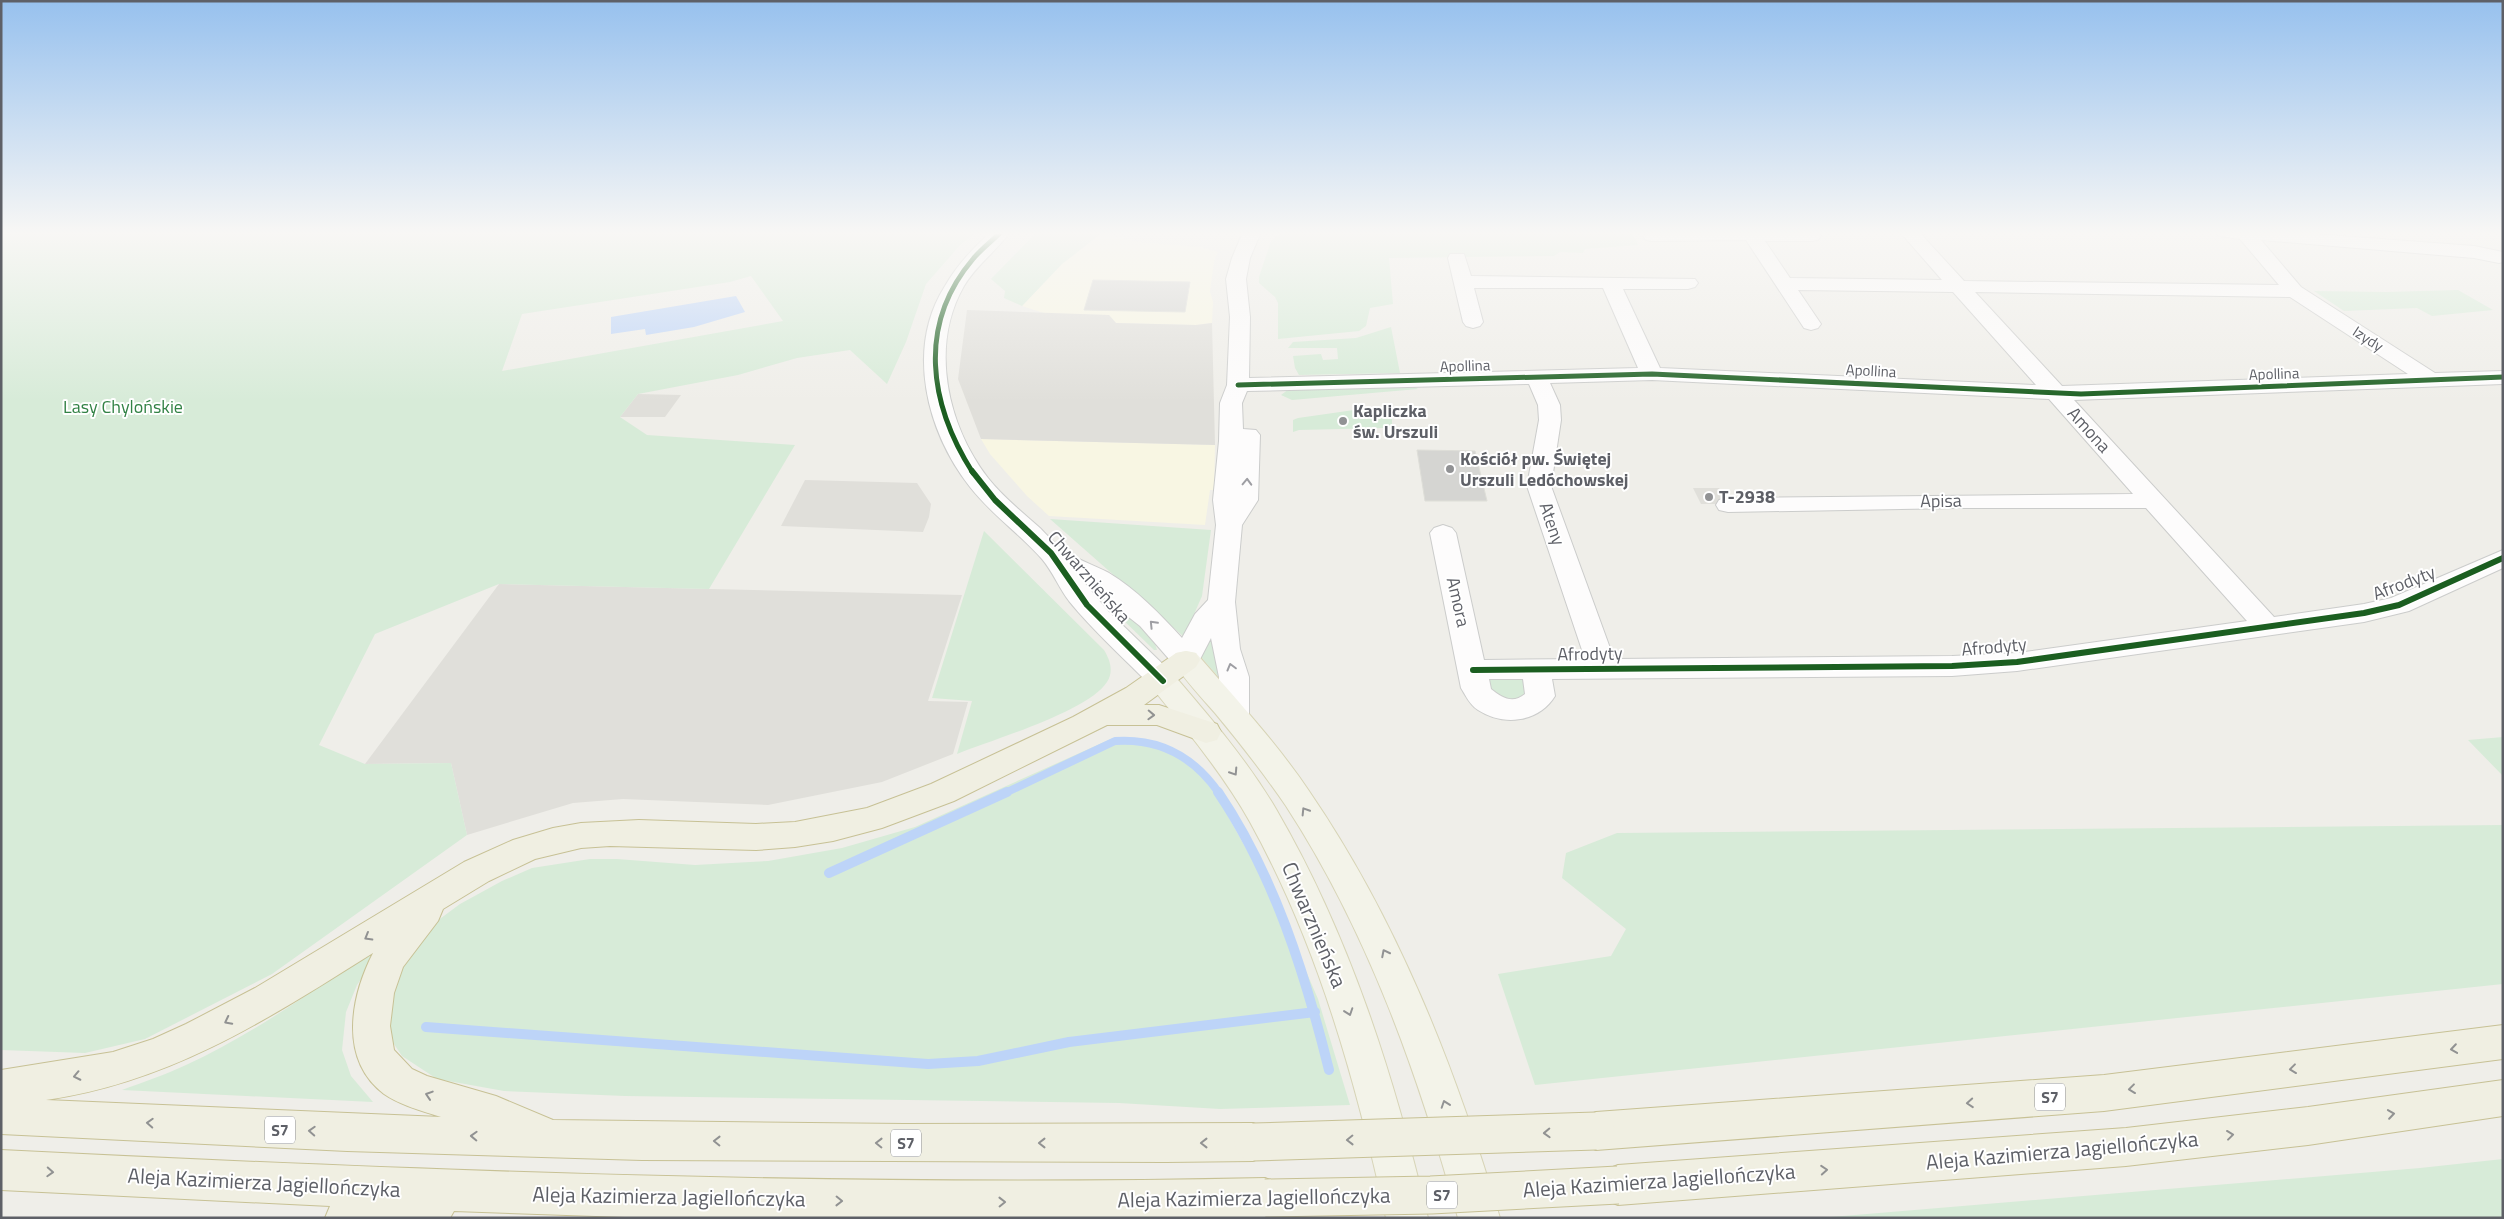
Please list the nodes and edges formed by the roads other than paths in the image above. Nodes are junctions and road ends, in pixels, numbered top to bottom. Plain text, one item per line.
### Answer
1 (954, 289) edge
2 (1237, 289) edge
3 (1466, 289) edge
4 (1613, 289) edge
5 (1788, 289) edge
6 (1961, 289) edge
7 (2059, 289) edge
8 (2294, 291) joint
9 (1473, 322) dead end
10 (1811, 324) dead end
11 (1652, 374) junction
12 (1536, 376) junction
13 (2503, 377) edge
14 (2431, 380) junction
15 (1238, 385) junction
16 (2056, 393) junction
17 (2154, 501) junction
18 (1728, 505) dead end
19 (1443, 534) dead end
20 (1052, 554) junction
21 (2503, 558) edge
22 (1221, 602) junction
23 (2269, 628) junction
24 (1186, 660) junction
25 (1603, 669) junction
26 (1473, 670) junction
27 (1536, 670) junction
28 (1163, 681) junction
29 (1102, 715) junction
30 (1220, 724) junction
31 (440, 895) junction
32 (2503, 1042) edge
33 (1, 1088) edge
34 (2503, 1098) edge
35 (1, 1116) edge
36 (558, 1139) junction
37 (1, 1170) edge
38 (493, 1193) junction
39 (346, 1218) edge
40 (1407, 1218) edge
41 (1479, 1218) edge

1 - 20 street, Chwarznieńska
2 - 15 street
3 - 9 street
4 - 11 street
5 - 10 street
6 - 16 street, Amona
7 - 8 street
8 - 14 street, Izydy
11 - 12 street, Apollina
11 - 16 street, Apollina
12 - 15 street, Apollina
12 - 25 street, Ateny
13 - 14 street, Apollina
14 - 16 street, Apollina
15 - 22 street
16 - 17 street, Amona
17 - 18 street, Apisa
17 - 23 street, Amona
19 - 26 street, Amora
24 -> 20 street, Chwarznieńska
20 - 28 street, Chwarznieńska
21 - 23 street, Afrodyty
22 - 24 street
30 -> 22 street
23 - 25 street, Afrodyty
24 - 28 highway
24 - 30 main road, Chwarznieńska
25 - 27 street, Afrodyty
26 - 27 street, Afrodyty
26 - 27 street, Afrodyty
28 - 29 highway
28 - 30 main road, Chwarznieńska
29 -> 30 highway
29 - 31 highway
30 -> 40 main road, Chwarznieńska
41 -> 30 main road, Chwarznieńska
31 -> 33 highway
36 -> 31 highway
32 -> 36 highway, S7, bridge
38 -> 34 highway, Aleja Kazimierza Jagiellończyka / S7, bridge
36 -> 35 highway, S7
37 -> 38 highway, Aleja Kazimierza Jagiellończyka / S7
38 - 39 highway

